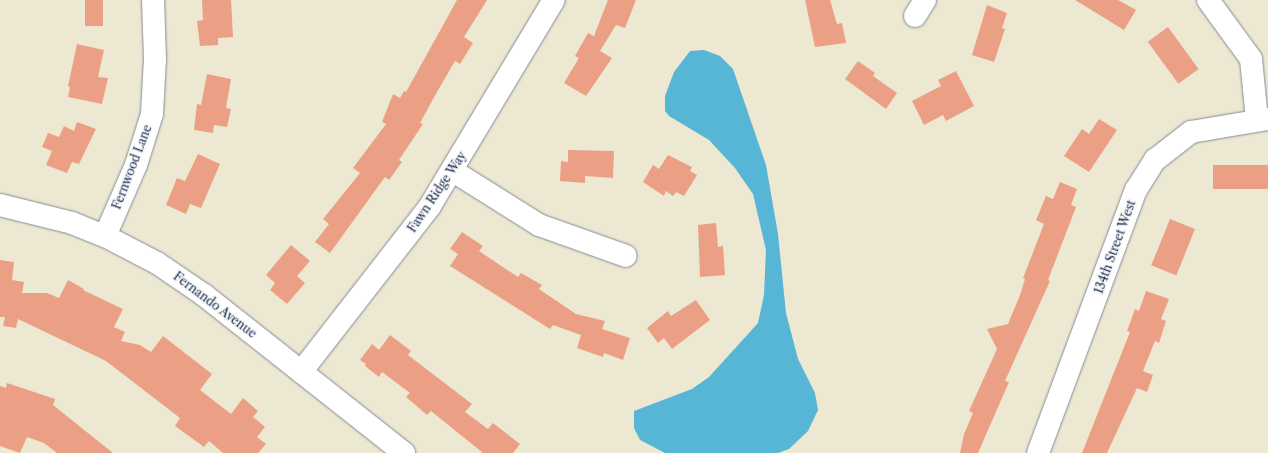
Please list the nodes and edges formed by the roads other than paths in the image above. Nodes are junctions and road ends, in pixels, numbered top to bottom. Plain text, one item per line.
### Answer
1 (153, 0) edge
2 (554, 0) edge
3 (1208, 0) edge
4 (1262, 119) edge
5 (453, 171) junction
6 (0, 204) edge
7 (105, 236) junction
8 (626, 256) dead end
9 (301, 372) junction
10 (404, 453) edge
11 (1038, 453) edge

1 - 7 street, Fernwood Lane
2 - 5 street, Fawn Ridge Way
3 - 4 street
4 - 11 street, 134th Street West
5 - 8 street
5 - 9 street, Fawn Ridge Way
6 - 7 street, Fernando Avenue
7 - 9 street, Fernando Avenue
9 - 10 street, Fernando Avenue

